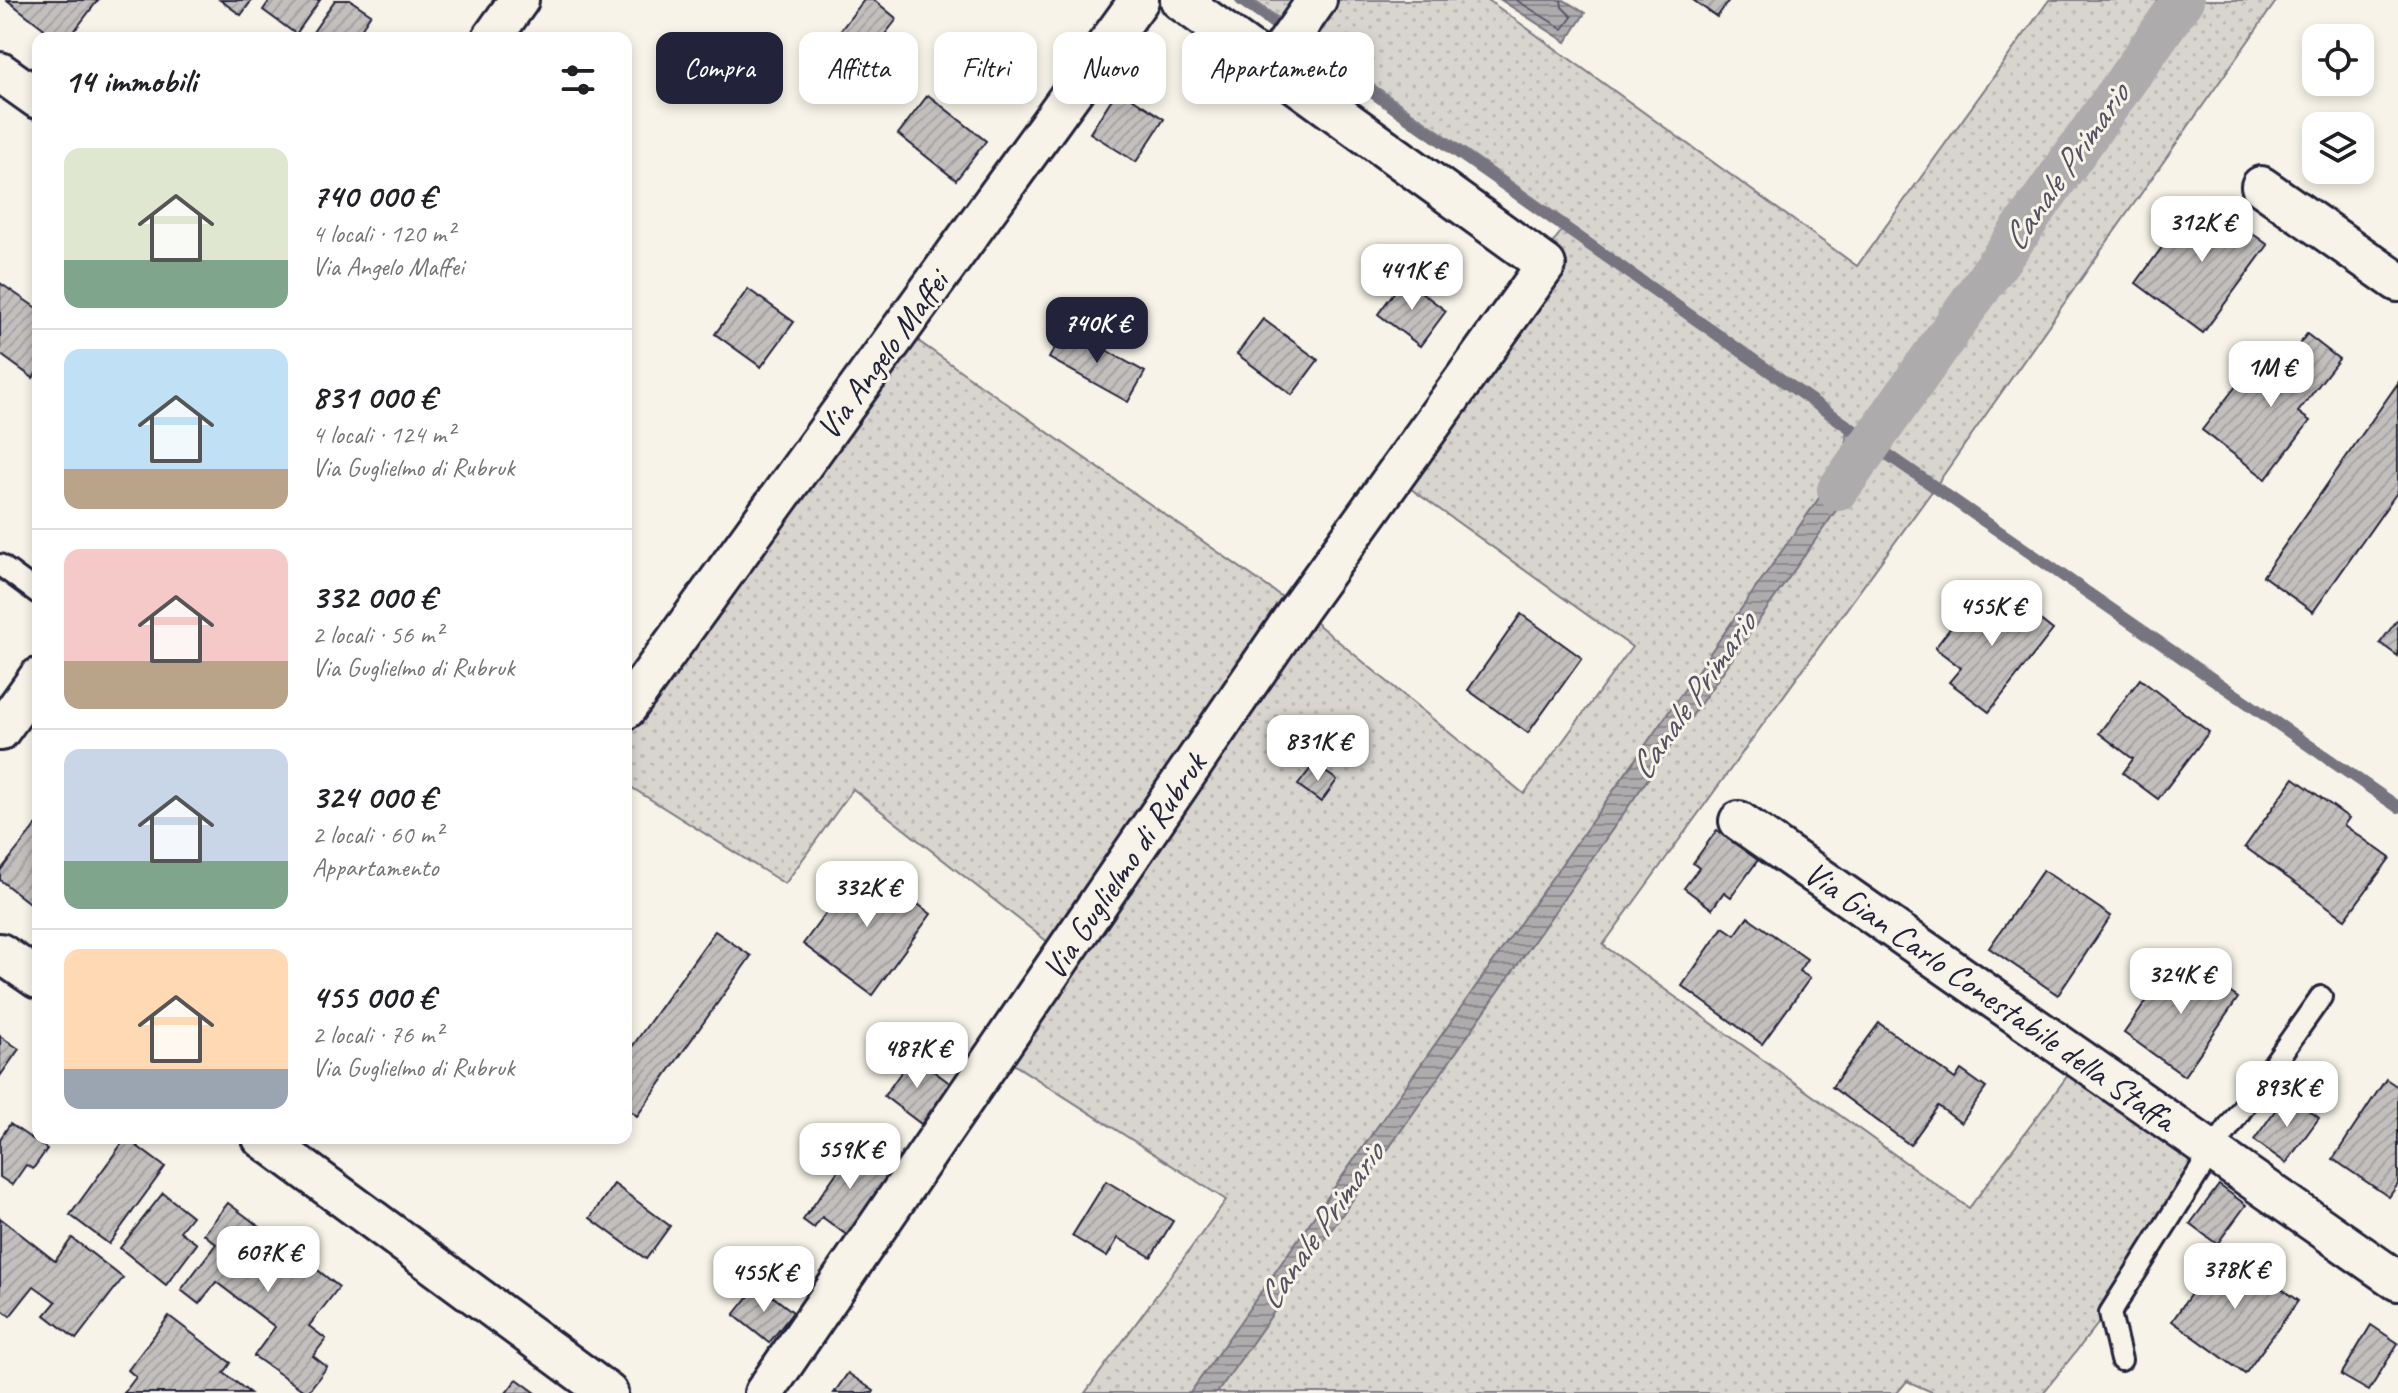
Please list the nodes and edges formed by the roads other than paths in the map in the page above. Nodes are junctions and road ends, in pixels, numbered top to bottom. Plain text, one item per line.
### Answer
1 (519, 0) edge
2 (1139, 0) edge
3 (1180, 0) edge
4 (1317, 0) edge
5 (496, 32) edge
6 (1224, 32) edge
7 (1295, 32) edge
8 (0, 72) edge
9 (32, 95) edge
10 (1324, 104) edge
11 (2261, 186) dead end
12 (2398, 282) edge
13 (0, 565) edge
14 (32, 589) edge
15 (32, 686) edge
16 (632, 701) edge
17 (0, 731) edge
18 (1739, 821) dead end
19 (0, 953) edge
20 (32, 975) edge
21 (2321, 997) dead end
22 (283, 1144) edge
23 (307, 1151) edge
24 (2212, 1151) junction
25 (2398, 1281) edge
26 (2121, 1360) dead end
27 (608, 1393) edge
28 (764, 1393) edge

1 - 5 street
2 - 16 street, Via Angelo Maffei
3 - 6 street
4 - 7 street
8 - 9 street
10 - 28 street, Via Guglielmo di Rubruk
11 - 12 street
13 - 14 lane
15 - 17 street
18 - 24 street, Via Gian Carlo Conestabile della Staffa
19 - 20 street
21 - 24 lane
22 - 23 street
23 - 27 street
24 - 25 street, Via Gian Carlo Conestabile della Staffa
24 - 26 lane

